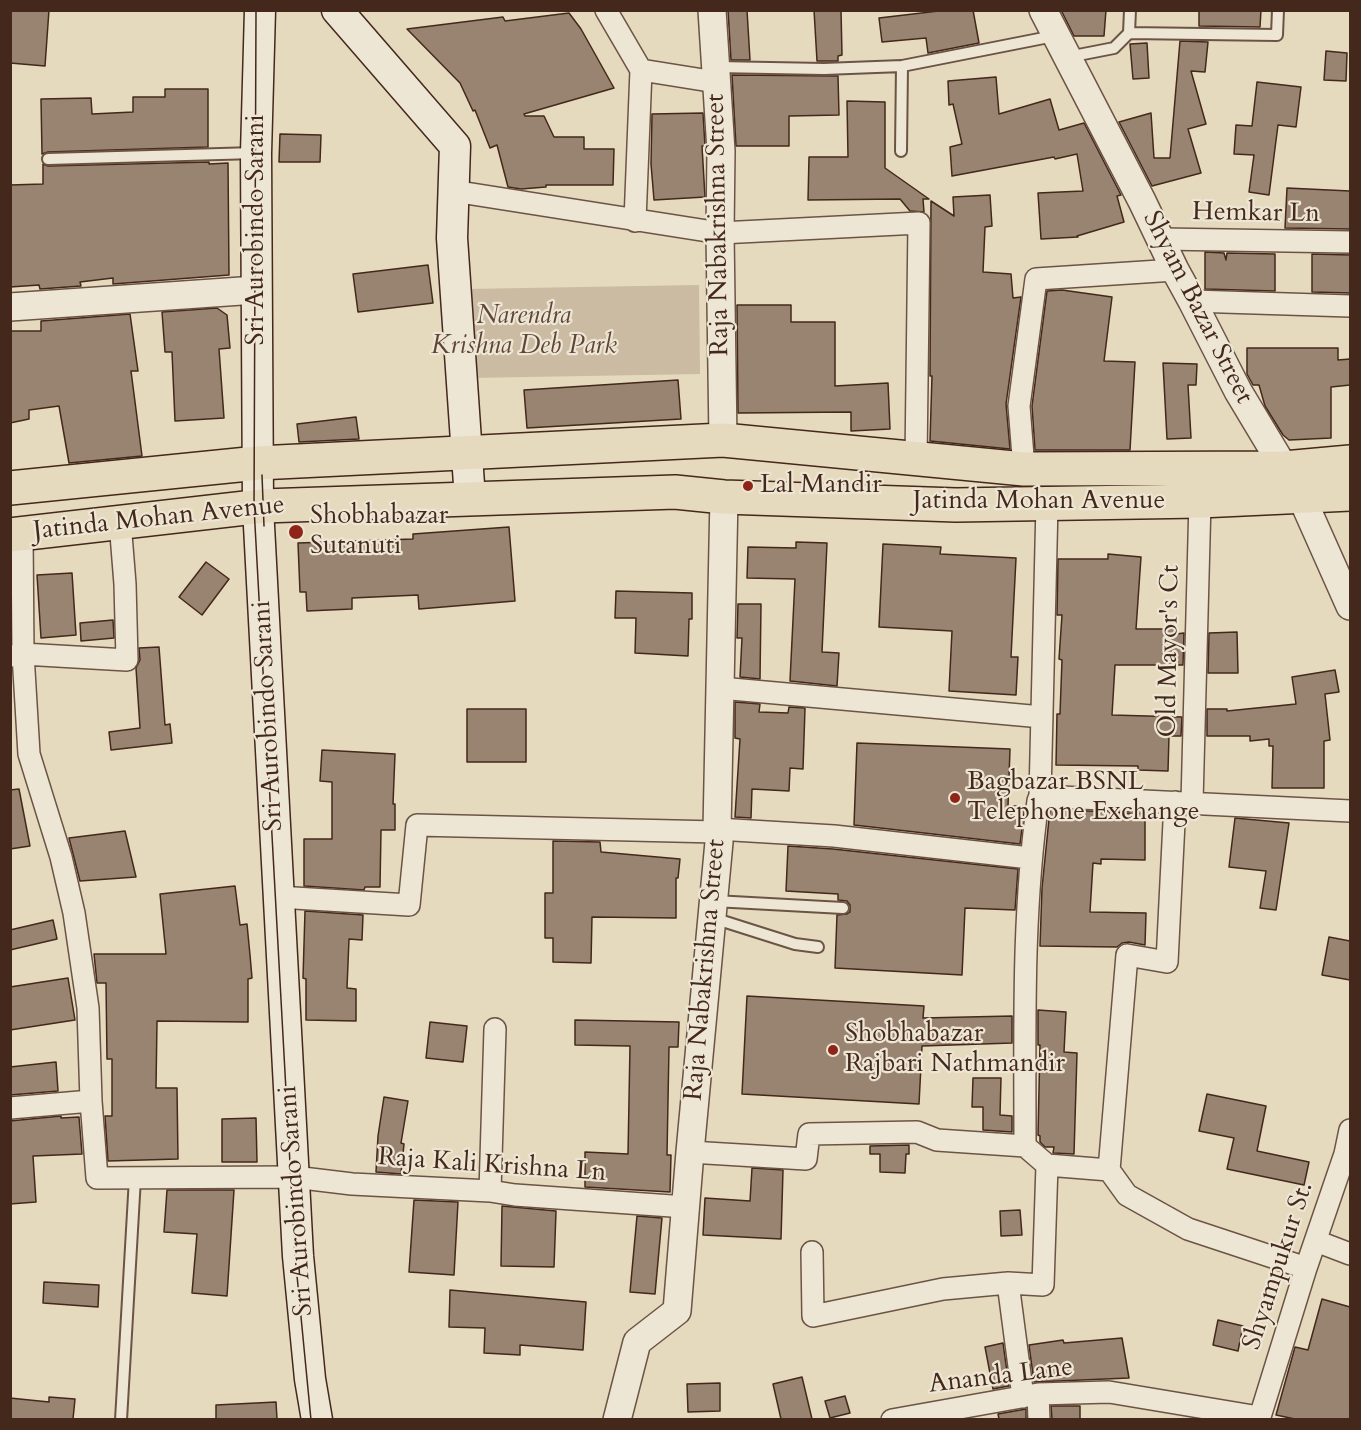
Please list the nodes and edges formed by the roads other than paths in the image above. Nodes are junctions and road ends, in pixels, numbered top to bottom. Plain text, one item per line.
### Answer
1 (260, 10) edge
2 (338, 10) edge
3 (606, 10) edge
4 (712, 10) edge
5 (1043, 10) edge
6 (1131, 10) edge
7 (1278, 10) edge
8 (1129, 33) junction
9 (1062, 46) junction
10 (902, 66) junction
11 (640, 70) junction
12 (716, 74) junction
13 (901, 152) dead end
14 (256, 153) junction
15 (48, 159) dead end
16 (453, 191) junction
17 (635, 221) junction
18 (720, 233) junction
19 (1162, 239) junction
20 (1350, 242) edge
21 (1175, 270) junction
22 (256, 290) junction
23 (1192, 301) junction
24 (1350, 306) edge
25 (10, 307) edge
26 (723, 440) junction
27 (467, 453) junction
28 (916, 460) junction
29 (1350, 462) edge
30 (258, 463) junction
31 (1284, 468) junction
32 (1024, 469) junction
33 (10, 488) edge
34 (1350, 495) edge
35 (1301, 496) junction
36 (723, 497) junction
37 (470, 499) junction
38 (1200, 501) junction
39 (1047, 504) junction
40 (258, 507) junction
41 (120, 522) junction
42 (16, 535) edge
43 (1348, 595) edge
44 (17, 655) edge
45 (720, 688) junction
46 (1042, 717) junction
47 (1040, 796) junction
48 (1183, 802) junction
49 (1350, 811) edge
50 (717, 830) junction
51 (1030, 858) junction
52 (279, 897) junction
53 (843, 908) dead end
54 (713, 910) junction
55 (818, 947) dead end
56 (495, 1029) dead end
57 (91, 1101) junction
58 (10, 1108) edge
59 (1350, 1130) edge
60 (1025, 1146) junction
61 (690, 1152) junction
62 (1047, 1166) junction
63 (1109, 1170) junction
64 (135, 1178) junction
65 (294, 1178) junction
66 (490, 1191) junction
67 (686, 1207) junction
68 (1316, 1241) junction
69 (812, 1252) dead end
70 (1350, 1254) edge
71 (1306, 1268) junction
72 (1008, 1283) junction
73 (1030, 1395) junction
74 (923, 1417) edge
75 (1259, 1418) edge
76 (121, 1419) edge
77 (317, 1419) edge
78 (617, 1419) edge
79 (892, 1419) edge
80 (1039, 1419) edge

1 - 14 main road, Sri Aurobindo Sarani
2 - 16 main road
3 - 11 street
4 - 12 street, Raja Nabakrishna Street
5 - 9 street, Shyam Bazar Street
6 - 8 lane
7 - 8 lane
8 - 9 lane
9 - 10 lane
9 - 19 street, Shyam Bazar Street
10 - 12 lane
10 - 13 lane
11 - 12 street
11 - 17 street
12 - 18 street, Raja Nabakrishna Street
14 - 15 lane
14 - 22 main road, Sri Aurobindo Sarani
16 - 17 street
16 - 27 main road
17 - 18 street
18 - 26 street, Raja Nabakrishna Street
18 - 28 street
19 - 20 street, Hemkar Ln
19 - 21 street, Shyam Bazar Street
21 - 23 street, Shyam Bazar Street
21 - 32 street
22 - 25 street
22 - 30 main road, Sri Aurobindo Sarani
23 - 24 street
23 - 31 street, Shyam Bazar Street
26 - 27 main road
26 - 28 main road
27 - 30 main road
27 - 37 main road
28 - 32 main road
29 - 31 main road
30 - 33 main road
30 - 40 main road, Sri Aurobindo Sarani
31 - 32 main road
31 - 35 street, Shyam Bazar Street
34 - 35 main road, Jatinda Mohan Avenue
35 - 38 main road, Jatinda Mohan Avenue
35 - 43 street, Shyam Bazar Street
36 - 37 main road, Jatinda Mohan Avenue
36 - 39 main road, Jatinda Mohan Avenue
36 - 45 street, Raja Nabakrishna Street
37 - 40 main road, Jatinda Mohan Avenue
38 - 39 main road, Jatinda Mohan Avenue
38 - 48 street, Old Mayor's Ct
39 - 46 street
40 - 41 main road, Jatinda Mohan Avenue
40 - 52 main road, Sri Aurobindo Sarani
41 - 42 main road, Jatinda Mohan Avenue
41 - 44 street
42 - 44 street
44 - 57 street
45 - 46 street
45 - 50 street, Raja Nabakrishna Street
46 - 47 street
47 - 48 street
47 - 51 street
48 - 49 street
48 - 63 street, Old Mayor's Ct
50 - 51 street
50 - 52 street
50 - 54 street, Raja Nabakrishna Street
51 - 60 street
52 - 65 main road, Sri Aurobindo Sarani
53 - 54 lane
54 - 55 lane
54 - 61 street, Raja Nabakrishna Street
56 - 66 street
57 - 58 street
57 - 64 street, Raja Kali Krishna Ln
59 - 68 street, Shyampukur St.
60 - 61 street
60 - 62 street
61 - 67 street, Raja Nabakrishna Street
62 - 63 street
62 - 72 street
63 - 71 street
64 - 65 street, Raja Kali Krishna Ln
64 - 76 lane
65 - 66 street, Raja Kali Krishna Ln
65 - 77 main road, Sri Aurobindo Sarani
66 - 67 street, Raja Kali Krishna Ln
67 - 78 street, Raja Nabakrishna Street
68 - 70 street
68 - 71 street, Shyampukur St.
69 - 72 street
71 - 75 street, Shyampukur St.
72 - 73 street
73 - 74 street, Ananda Lane
73 - 75 street, Ananda Lane
73 - 80 street
74 - 79 street, Ananda Lane

